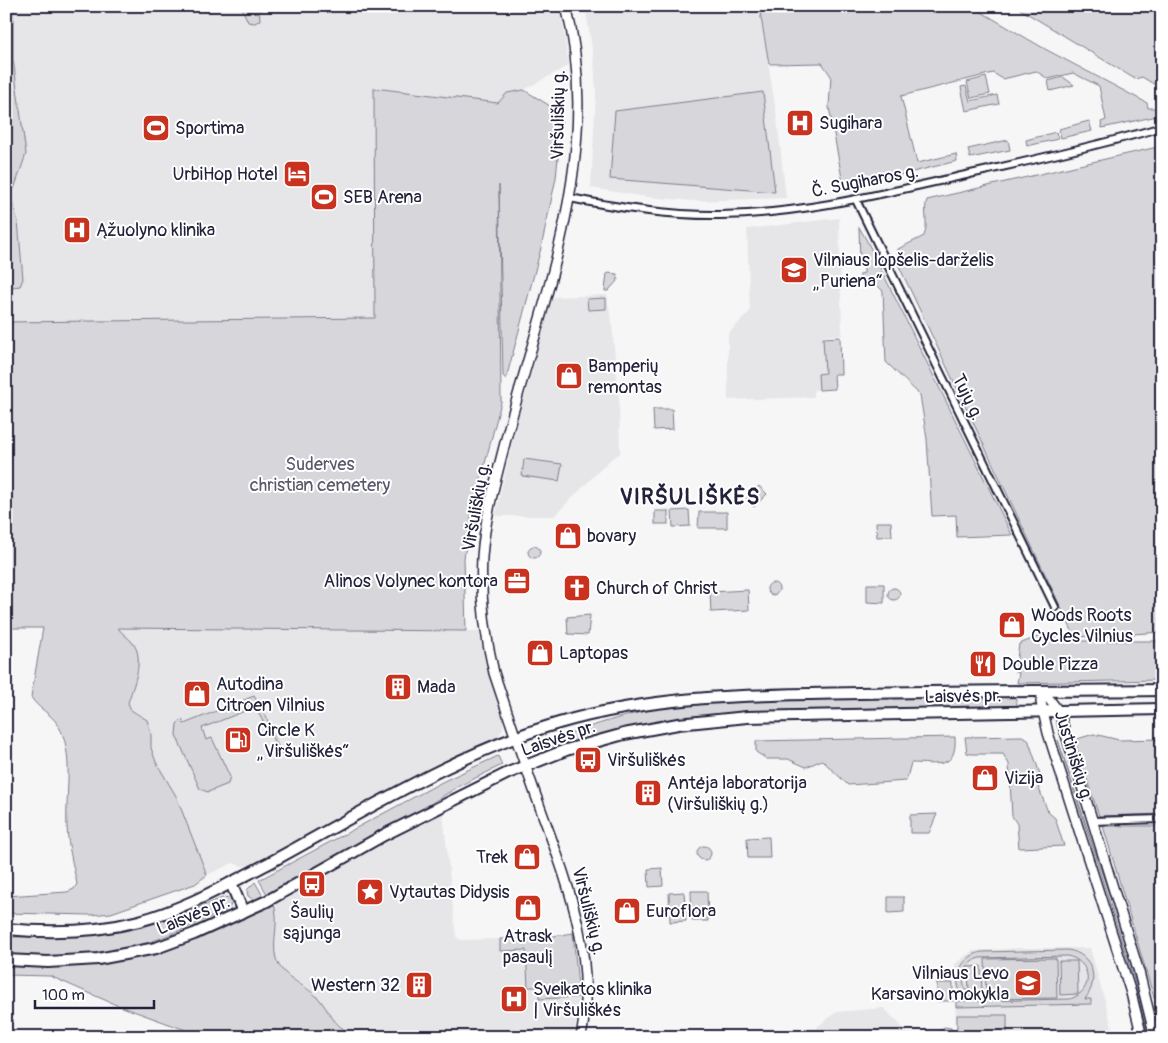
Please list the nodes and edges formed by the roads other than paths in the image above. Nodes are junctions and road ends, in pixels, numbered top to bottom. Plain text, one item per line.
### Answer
1 (566, 6) edge
2 (1162, 127) edge
3 (570, 198) junction
4 (856, 200) junction
5 (1055, 607) dead end
6 (1162, 690) edge
7 (1043, 691) junction
8 (1162, 709) edge
9 (1043, 712) junction
10 (1059, 712) junction
11 (516, 738) junction
12 (525, 765) junction
13 (1162, 819) edge
14 (1092, 820) junction
15 (231, 883) junction
16 (243, 912) junction
17 (6, 929) edge
18 (6, 960) edge
19 (581, 1037) edge
20 (1142, 1037) edge
21 (1155, 1037) edge

1 - 3 main road, Viršuliškių g.
2 - 4 street, Č. Sugiharos g.
3 - 4 street, Č. Sugiharos g.
3 - 11 main road, Viršuliškių g.
4 - 5 street, Tujų g.
6 - 7 main road, Laisvės pr.
7 - 9 main road, Justiniškių g.
7 - 10 main road, Justiniškių g.
7 - 11 main road, Laisvės pr.
8 - 10 main road, Laisvės pr.
9 - 10 main road, Laisvės pr.
9 - 12 main road, Laisvės pr.
9 - 20 main road, Justiniškių g.
10 - 14 main road, Justiniškių g.
11 - 12 main road, Viršuliškių g.
11 - 15 main road, Laisvės pr.
12 - 16 main road, Laisvės pr.
12 - 19 main road, Viršuliškių g.
13 - 14 street
14 - 21 main road, Justiniškių g.
15 - 16 main road
15 - 17 main road, Laisvės pr.
16 - 18 main road, Laisvės pr.

